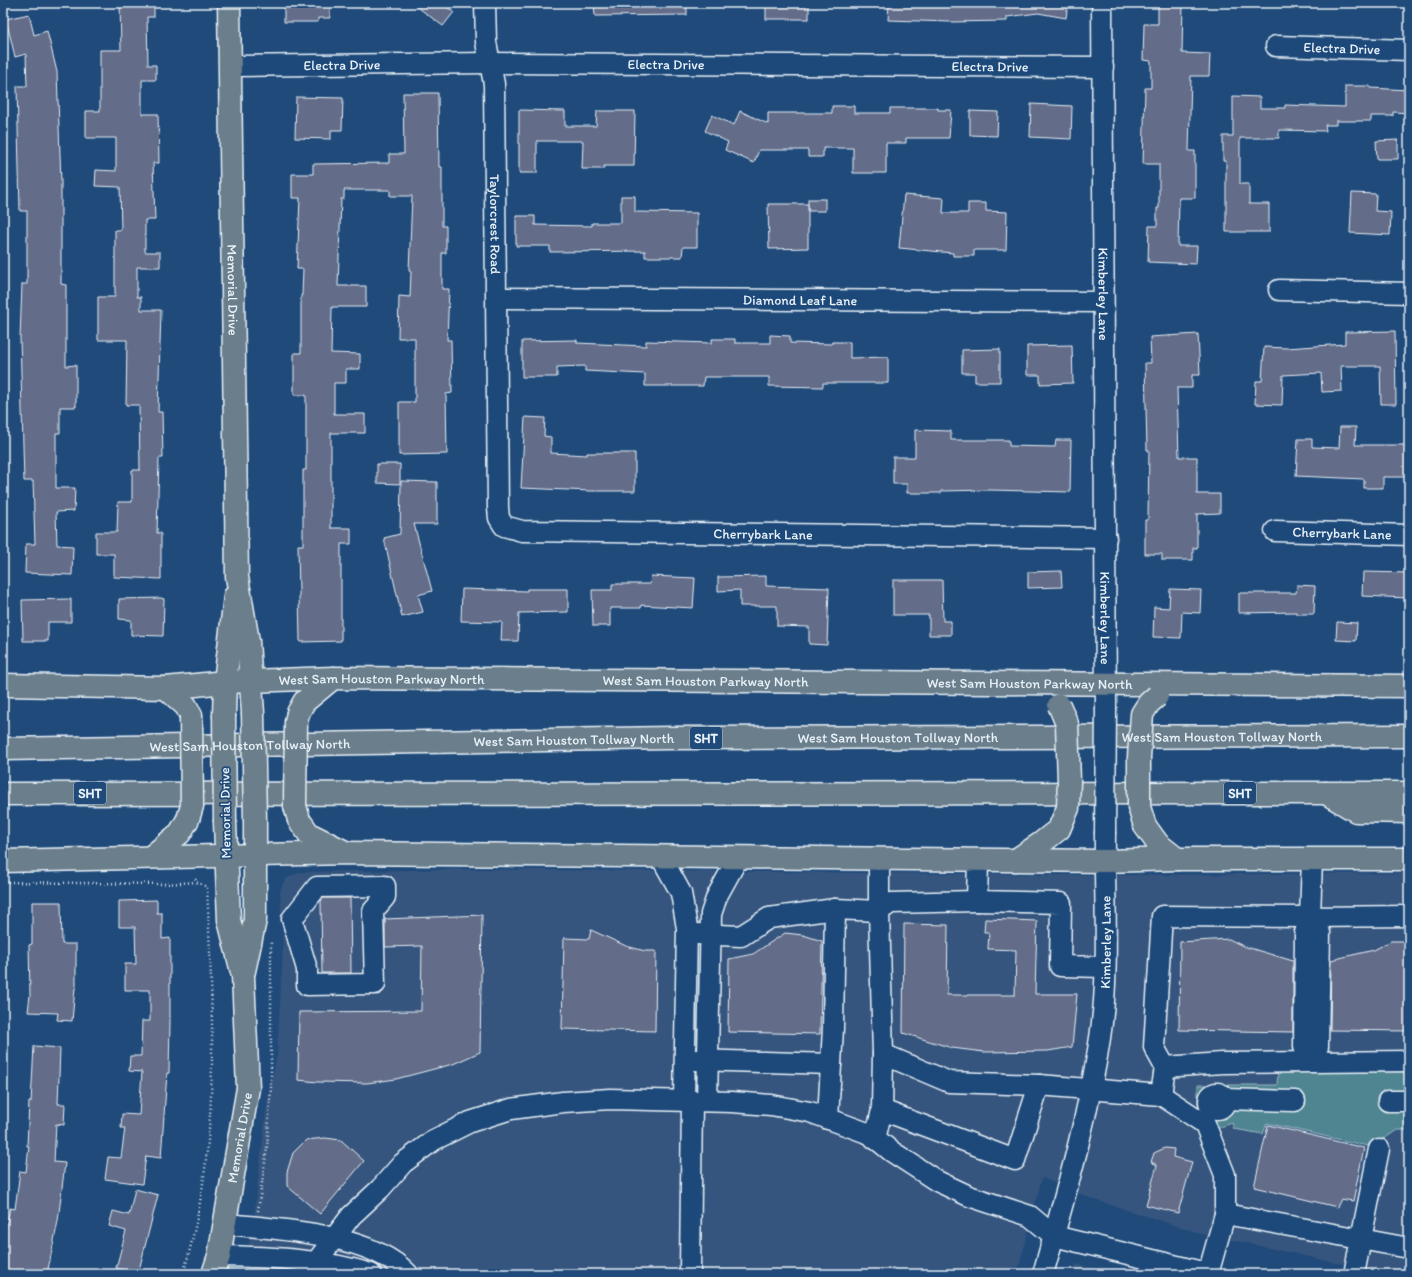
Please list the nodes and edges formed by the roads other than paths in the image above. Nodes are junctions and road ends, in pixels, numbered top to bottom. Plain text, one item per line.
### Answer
1 (229, 3) edge
2 (485, 3) edge
3 (1102, 3) edge
4 (1276, 46) dead end
5 (1409, 50) edge
6 (490, 63) junction
7 (230, 66) junction
8 (1103, 67) junction
9 (1279, 290) dead end
10 (1409, 293) edge
11 (497, 298) junction
12 (1103, 302) junction
13 (498, 445) joint
14 (1275, 531) dead end
15 (1409, 535) edge
16 (1106, 538) junction
17 (238, 577) junction
18 (333, 678) junction
19 (251, 681) junction
20 (225, 682) junction
21 (1032, 684) junction
22 (3, 685) edge
23 (1106, 685) junction
24 (1182, 685) junction
25 (1409, 686) edge
26 (166, 688) junction
27 (1409, 736) edge
28 (3, 749) edge
29 (1326, 793) junction
30 (1409, 793) edge
31 (3, 794) edge
32 (1409, 812) edge
33 (348, 853) junction
34 (256, 854) junction
35 (226, 855) junction
36 (151, 857) junction
37 (661, 857) junction
38 (738, 858) junction
39 (879, 859) junction
40 (1177, 859) junction
41 (1312, 859) junction
42 (1409, 859) edge
43 (978, 860) junction
44 (1016, 860) junction
45 (1105, 861) junction
46 (3, 872) edge
47 (385, 886) joint
48 (977, 901) junction
49 (835, 909) junction
50 (878, 911) junction
51 (1409, 916) edge
52 (1310, 917) junction
53 (687, 934) junction
54 (710, 934) junction
55 (1312, 956) dead end
56 (1105, 967) junction
57 (243, 976) junction
58 (1311, 1026) dead end
59 (883, 1054) junction
60 (685, 1059) junction
61 (708, 1061) junction
62 (1409, 1061) edge
63 (831, 1064) junction
64 (1165, 1067) junction
65 (1039, 1085) junction
66 (1090, 1088) junction
67 (1161, 1095) junction
68 (1210, 1100) dead end
69 (695, 1101) junction
70 (1295, 1101) dead end
71 (1388, 1101) dead end
72 (1409, 1101) edge
73 (882, 1110) junction
74 (828, 1119) junction
75 (875, 1139) junction
76 (1379, 1149) dead end
77 (1225, 1214) junction
78 (225, 1224) junction
79 (1054, 1236) junction
80 (335, 1239) junction
81 (1359, 1240) junction
82 (1409, 1248) edge
83 (216, 1265) edge
84 (312, 1268) edge
85 (690, 1270) dead end
86 (1199, 1273) edge
87 (371, 1274) edge
88 (408, 1274) edge
89 (1043, 1274) edge
90 (1354, 1274) edge

1 - 7 main road, Memorial Drive
2 - 6 street, Taylorcrest Road
3 - 8 street, Kimberley Lane
4 - 5 street, Electra Drive
6 - 7 street, Electra Drive
6 - 8 street, Electra Drive
6 - 11 street, Taylorcrest Road
7 - 17 main road, Memorial Drive
8 - 12 street, Kimberley Lane
9 - 10 street
11 - 12 street, Diamond Leaf Lane
11 - 13 street, Taylorcrest Road
12 - 16 street, Kimberley Lane
13 - 16 street, Cherrybark Lane
14 - 15 street, Cherrybark Lane
16 - 23 street, Kimberley Lane
17 - 19 main road, Memorial Drive
17 - 20 main road, Memorial Drive
18 - 19 main road, West Sam Houston Parkway North
18 - 21 main road, West Sam Houston Parkway North
18 - 33 main road, bridge
19 - 20 main road, West Sam Houston Parkway North
19 - 34 main road, Memorial Drive, bridge
20 - 26 main road, West Sam Houston Parkway North
20 - 35 main road, Memorial Drive, bridge
21 - 23 main road, West Sam Houston Parkway North
21 - 44 main road, bridge
22 - 26 main road, West Sam Houston Parkway North
23 - 24 main road, West Sam Houston Parkway North
23 - 45 street, Kimberley Lane, bridge
24 - 25 main road, West Sam Houston Parkway North
24 - 40 main road, bridge
26 - 36 main road, bridge
27 - 28 main road, West Sam Houston Tollway North / SHT
29 - 30 main road, SHT
29 - 31 main road, SHT
29 - 32 main road
33 - 34 main road
33 - 37 main road
34 - 35 main road
34 - 57 main road, Memorial Drive
35 - 36 main road
35 - 57 main road, Memorial Drive
36 - 46 main road
37 - 38 main road
37 - 53 street
38 - 39 main road
38 - 54 street
39 - 43 main road
39 - 50 street
40 - 41 main road
40 - 45 main road
41 - 42 main road
41 - 52 street
43 - 44 main road
43 - 48 street
44 - 45 main road
45 - 56 street, Kimberley Lane
47 - 47 street
48 - 50 street
48 - 56 street
49 - 50 street
49 - 54 street
49 - 63 street
50 - 59 street
51 - 52 street
52 - 64 street
53 - 54 street
53 - 60 street
54 - 61 street
55 - 58 street
56 - 66 street, Kimberley Lane
57 - 78 main road, Memorial Drive
59 - 65 street
59 - 73 street
60 - 61 street
60 - 69 street
61 - 63 street
61 - 69 street
62 - 64 street
63 - 74 street
64 - 67 street
65 - 66 street
65 - 73 street
66 - 67 street
66 - 79 street, Kimberley Lane
67 - 77 street
68 - 70 street
69 - 74 street
69 - 80 street
69 - 85 street
71 - 72 street
73 - 75 street
74 - 75 street
75 - 79 street
76 - 81 street
77 - 81 street
77 - 86 street
78 - 80 street
78 - 83 main road, Memorial Drive
79 - 86 street
79 - 89 street, Kimberley Lane
80 - 84 street
80 - 88 street
81 - 82 street
81 - 90 street
83 - 84 street
84 - 87 street

